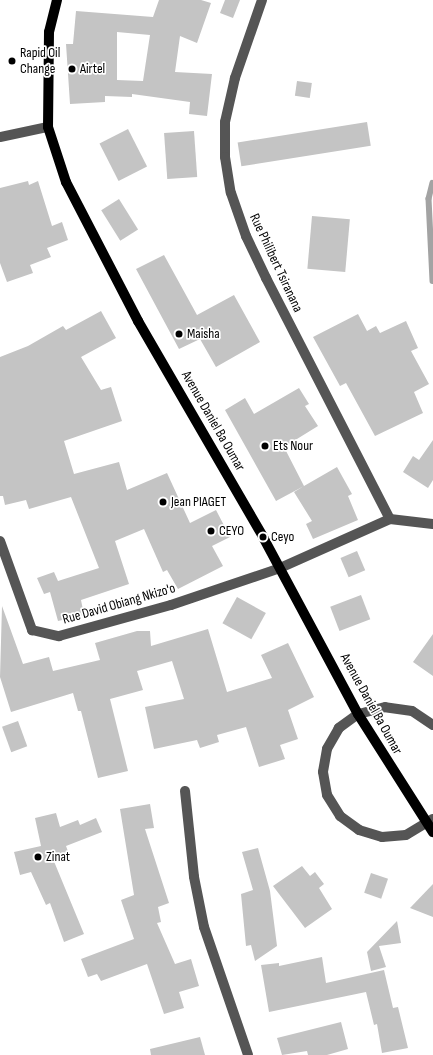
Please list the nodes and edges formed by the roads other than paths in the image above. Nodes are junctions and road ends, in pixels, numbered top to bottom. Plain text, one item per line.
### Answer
1 (57, 0) edge
2 (262, 0) edge
3 (48, 127) junction
4 (0, 137) edge
5 (390, 519) junction
6 (433, 524) edge
7 (0, 541) edge
8 (280, 568) junction
9 (358, 714) junction
10 (433, 726) edge
11 (185, 791) dead end
12 (431, 825) edge
13 (248, 1055) edge

1 - 3 main road, Avenue Daniel Ba Oumar
2 - 5 street, Rue Philibert Tsiranana
3 - 4 street
3 - 8 main road, Avenue Daniel Ba Oumar
5 - 6 street
5 - 8 street
7 - 8 street, Rue David Obiang Nkizo'o
8 - 9 main road, Avenue Daniel Ba Oumar
9 - 10 street
9 - 12 main road, Avenue Daniel Ba Oumar
9 - 12 street
11 - 13 street

